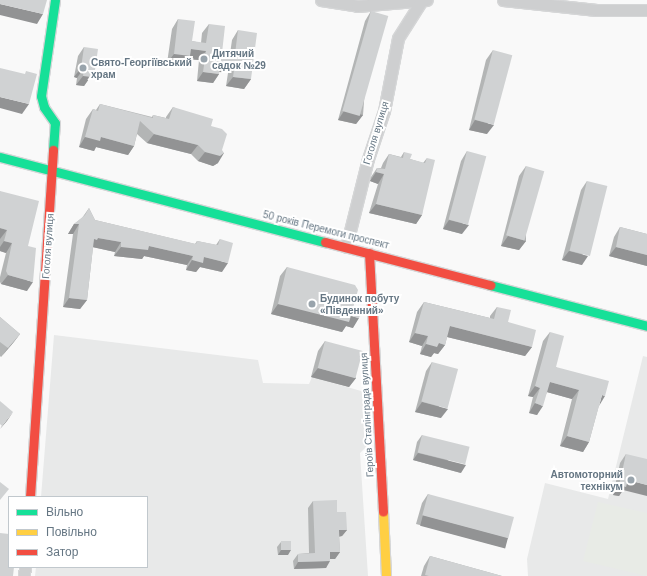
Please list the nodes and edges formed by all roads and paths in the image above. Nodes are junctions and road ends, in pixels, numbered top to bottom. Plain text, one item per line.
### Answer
1 (55, 0) edge
2 (320, 0) edge
3 (424, 0) edge
4 (503, 0) edge
5 (647, 10) edge
6 (0, 157) edge
7 (53, 172) junction
8 (346, 247) junction
9 (369, 253) junction
10 (647, 326) edge
11 (30, 496) edge
12 (386, 576) edge

1 - 7 street, Гоголя вулиця
2 - 3 street
3 - 8 street, Гоголя вулиця
4 - 5 street
6 - 7 street, 50 років Перемоги проспект
7 - 8 street, 50 років Перемоги проспект
7 - 11 street, Гоголя вулиця
8 - 9 street, 50 років Перемоги проспект
9 - 10 street, 50 років Перемоги проспект
9 - 12 street, Героїв Сталінграда вулиця

